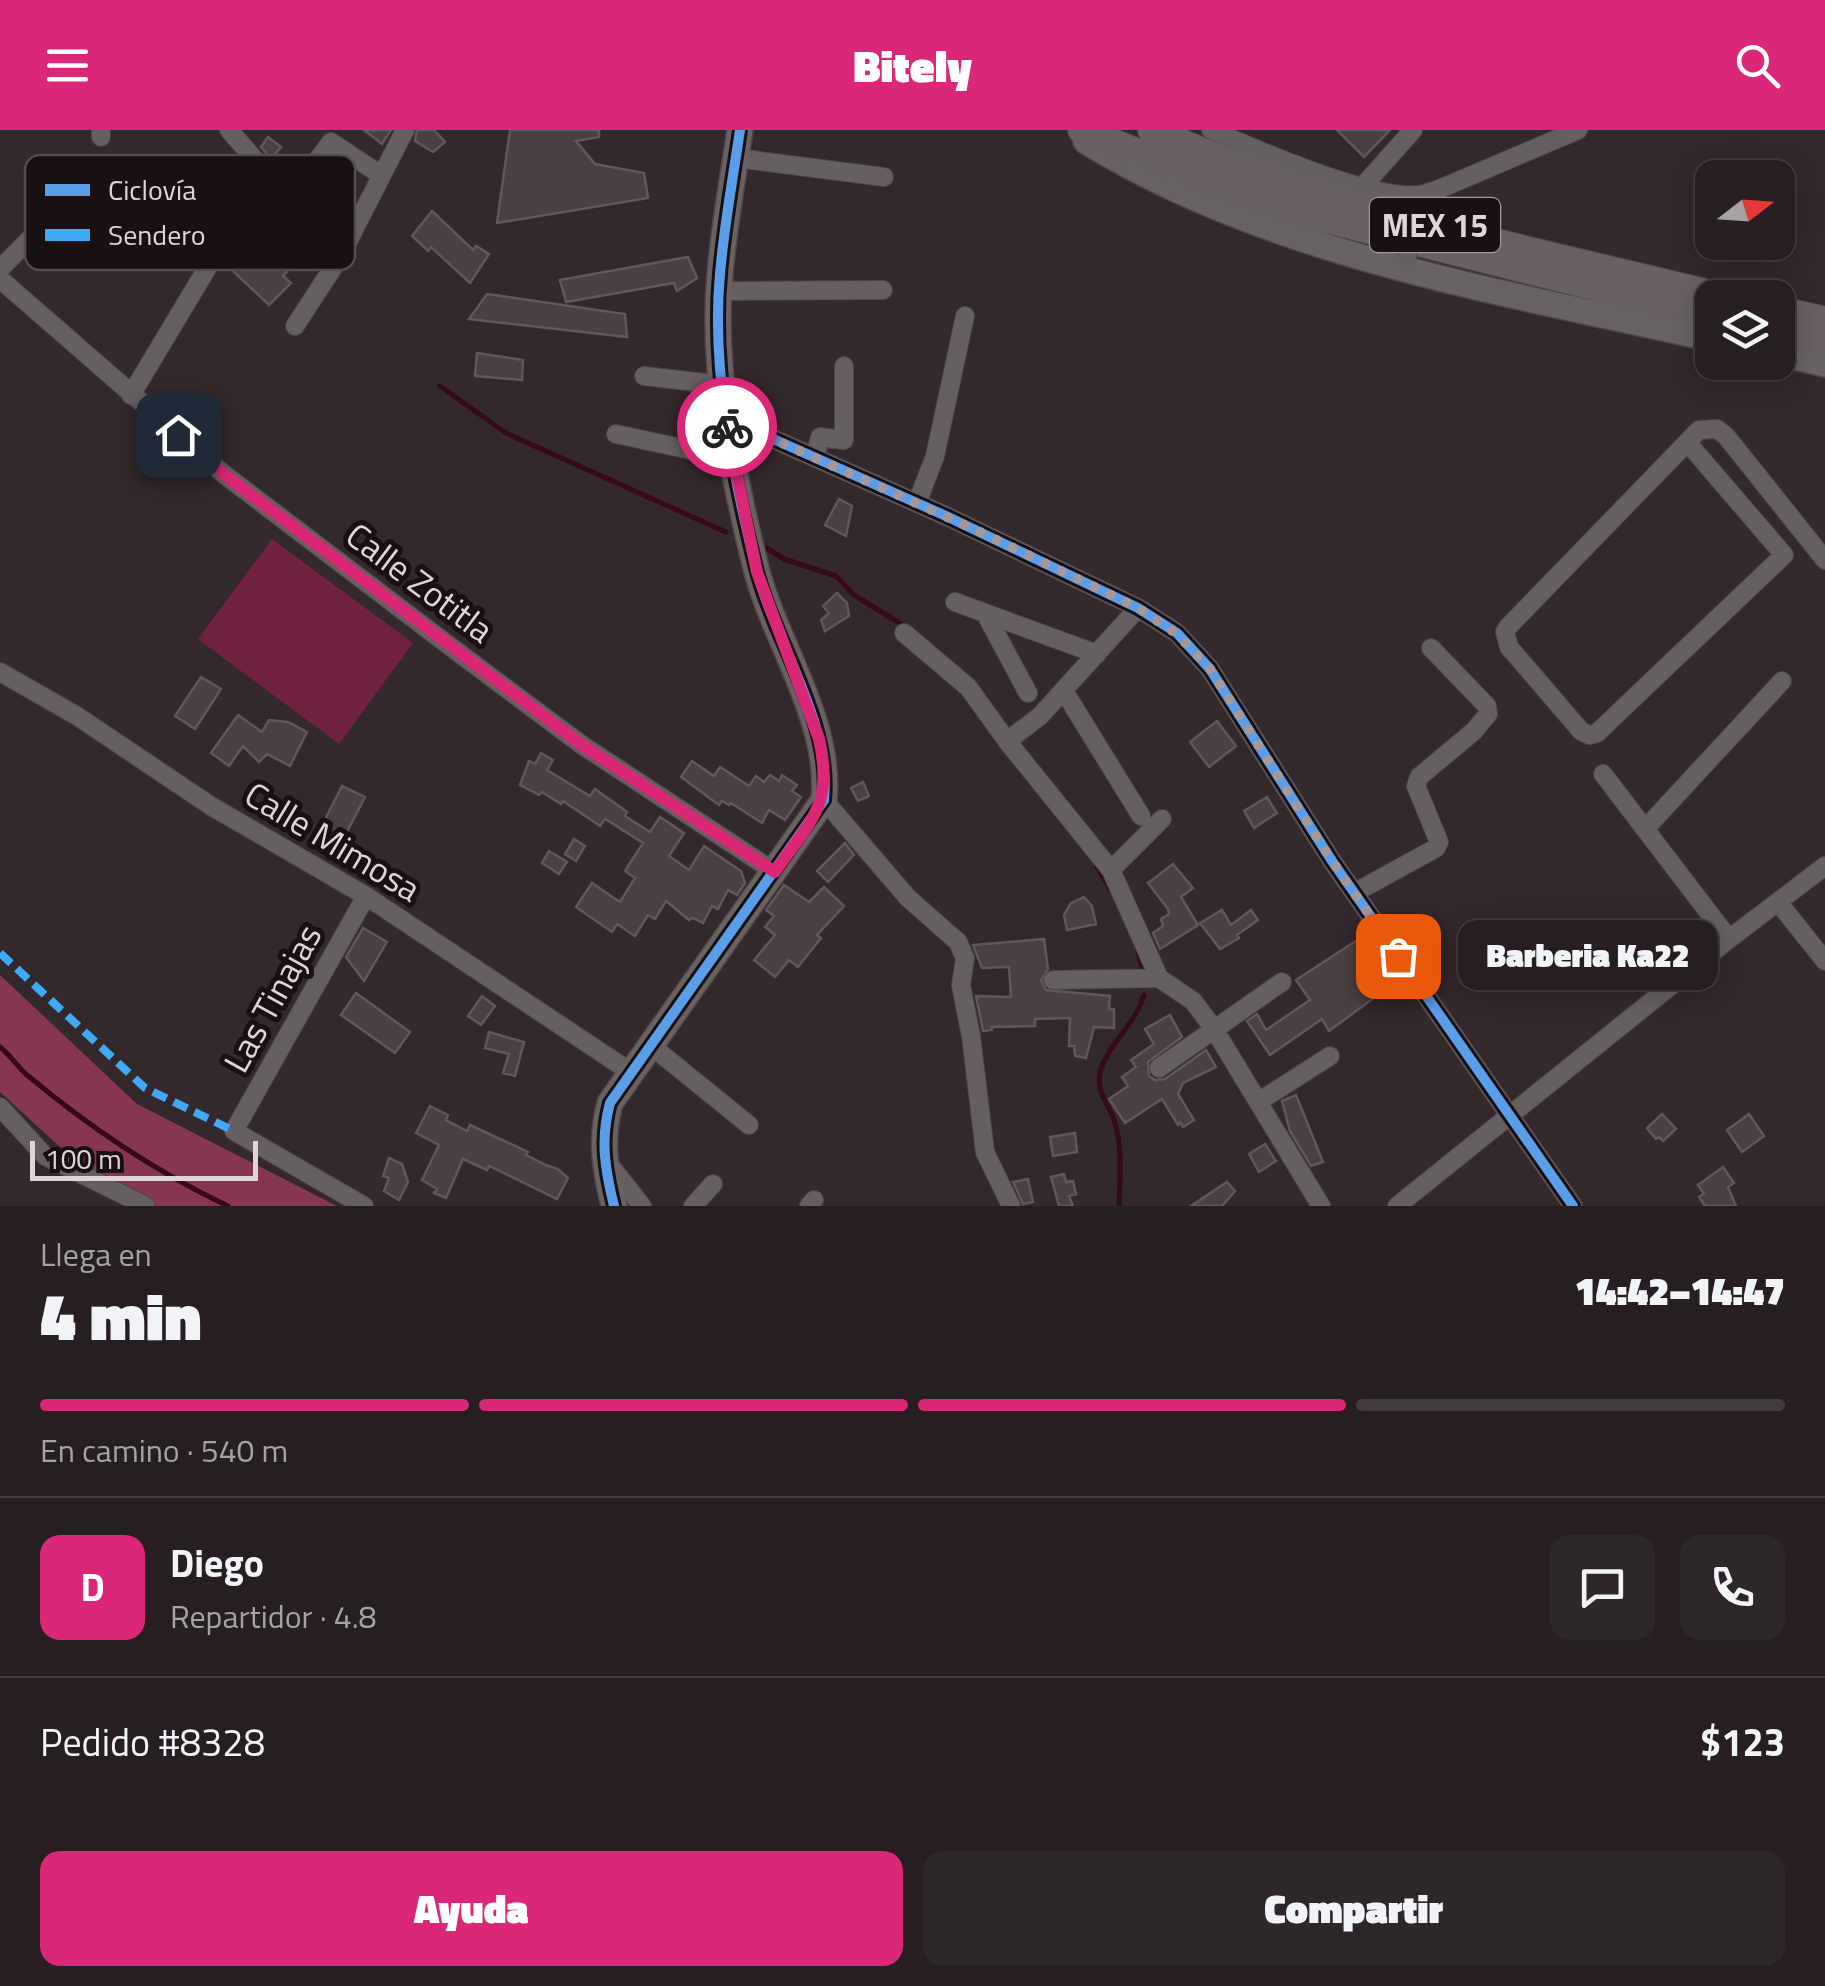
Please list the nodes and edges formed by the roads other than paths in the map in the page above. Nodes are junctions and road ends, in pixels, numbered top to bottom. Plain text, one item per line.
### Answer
1 (230, 130) edge
2 (406, 130) edge
3 (740, 130) edge
4 (1069, 130) edge
5 (1082, 130) edge
6 (1152, 130) edge
7 (1211, 130) edge
8 (1413, 130) edge
9 (1578, 130) edge
10 (252, 155) edge
11 (322, 155) edge
12 (351, 155) edge
13 (355, 157) edge
14 (736, 158) junction
15 (381, 175) junction
16 (884, 177) dead end
17 (1364, 185) junction
18 (1418, 200) junction
19 (355, 227) edge
20 (25, 244) edge
21 (1406, 263) junction
22 (0, 269) edge
23 (206, 270) edge
24 (331, 270) edge
25 (0, 279) edge
26 (883, 290) dead end
27 (1695, 290) edge
28 (725, 292) junction
29 (1695, 312) edge
30 (1795, 314) edge
31 (966, 316) dead end
32 (1825, 321) edge
33 (294, 326) dead end
34 (1695, 335) edge
35 (1795, 335) edge
36 (1825, 342) edge
37 (1795, 357) edge
38 (1825, 364) edge
39 (844, 366) dead end
40 (644, 376) dead end
41 (722, 384) junction
42 (134, 390) junction
43 (726, 418) junction
44 (616, 434) dead end
45 (1688, 442) junction
46 (815, 457) junction
47 (732, 459) junction
48 (918, 503) junction
49 (1825, 560) edge
50 (955, 602) dead end
51 (1138, 608) junction
52 (984, 612) junction
53 (904, 634) dead end
54 (1431, 648) dead end
55 (1097, 654) junction
56 (0, 672) edge
57 (1782, 681) dead end
58 (1064, 691) junction
59 (1028, 692) dead end
60 (1007, 741) junction
61 (1603, 774) dead end
62 (824, 800) junction
63 (1141, 816) dead end
64 (1162, 820) dead end
65 (1646, 830) junction
66 (1825, 866) edge
67 (1111, 870) junction
68 (775, 872) junction
69 (1354, 893) junction
70 (366, 896) junction
71 (1778, 902) junction
72 (1729, 939) junction
73 (1825, 962) edge
74 (1158, 978) junction
75 (1053, 980) dead end
76 (1282, 982) dead end
77 (1214, 1029) junction
78 (649, 1044) junction
79 (1330, 1056) dead end
80 (1159, 1068) dead end
81 (629, 1071) junction
82 (1258, 1102) junction
83 (0, 1107) edge
84 (1510, 1115) junction
85 (748, 1125) dead end
86 (603, 1156) junction
87 (713, 1184) dead end
88 (146, 1206) edge
89 (364, 1206) edge
90 (614, 1206) edge
91 (642, 1206) edge
92 (692, 1206) edge
93 (1010, 1206) edge
94 (1321, 1206) edge
95 (1397, 1206) edge
96 (1573, 1206) edge

1 - 10 street
2 - 15 street
3 - 14 street
4 - 21 street
5 - 29 main road, MEX 15
6 - 27 main road, MEX 15
7 - 17 street
8 - 17 street
9 - 18 street
11 - 12 street
13 - 15 street
14 - 16 street
14 - 28 street
15 - 19 street
17 - 18 street
18 - 21 street, bridge
20 - 22 street
21 - 34 street
23 - 42 street
24 - 33 street
25 - 42 street, Calle Zotitla
26 - 28 street
28 - 41 street
30 - 32 main road
31 - 48 street
35 - 36 main road
37 - 38 street
39 - 46 street
40 - 41 street
41 - 43 street
42 - 68 street, Calle Zotitla
43 - 46 street
43 - 47 street
44 - 47 street
45 - 45 street
45 - 49 street
46 - 48 street
47 - 62 street
48 - 51 street
50 - 52 street
51 - 55 street
51 - 69 street
52 - 55 street
52 - 59 street
53 - 60 street
54 - 69 street
55 - 58 street
56 - 70 street, Calle Mimosa
57 - 65 street
58 - 60 street
58 - 63 street
60 - 67 street
61 - 65 street
62 - 68 street
62 - 93 street
64 - 67 street
65 - 72 street
66 - 71 street
67 - 74 street
68 - 78 street
69 - 84 street
70 - 81 street, Calle Mimosa
70 - 89 street, Las Tinajas
71 - 72 street
71 - 73 street
72 - 84 street
74 - 75 street
74 - 77 street
76 - 77 street
77 - 80 street
77 - 82 street
78 - 81 street
78 - 85 street
79 - 82 street
81 - 86 street
82 - 94 street
83 - 88 street
84 - 95 street
84 - 96 street
86 - 90 street
86 - 91 street
87 - 92 street

